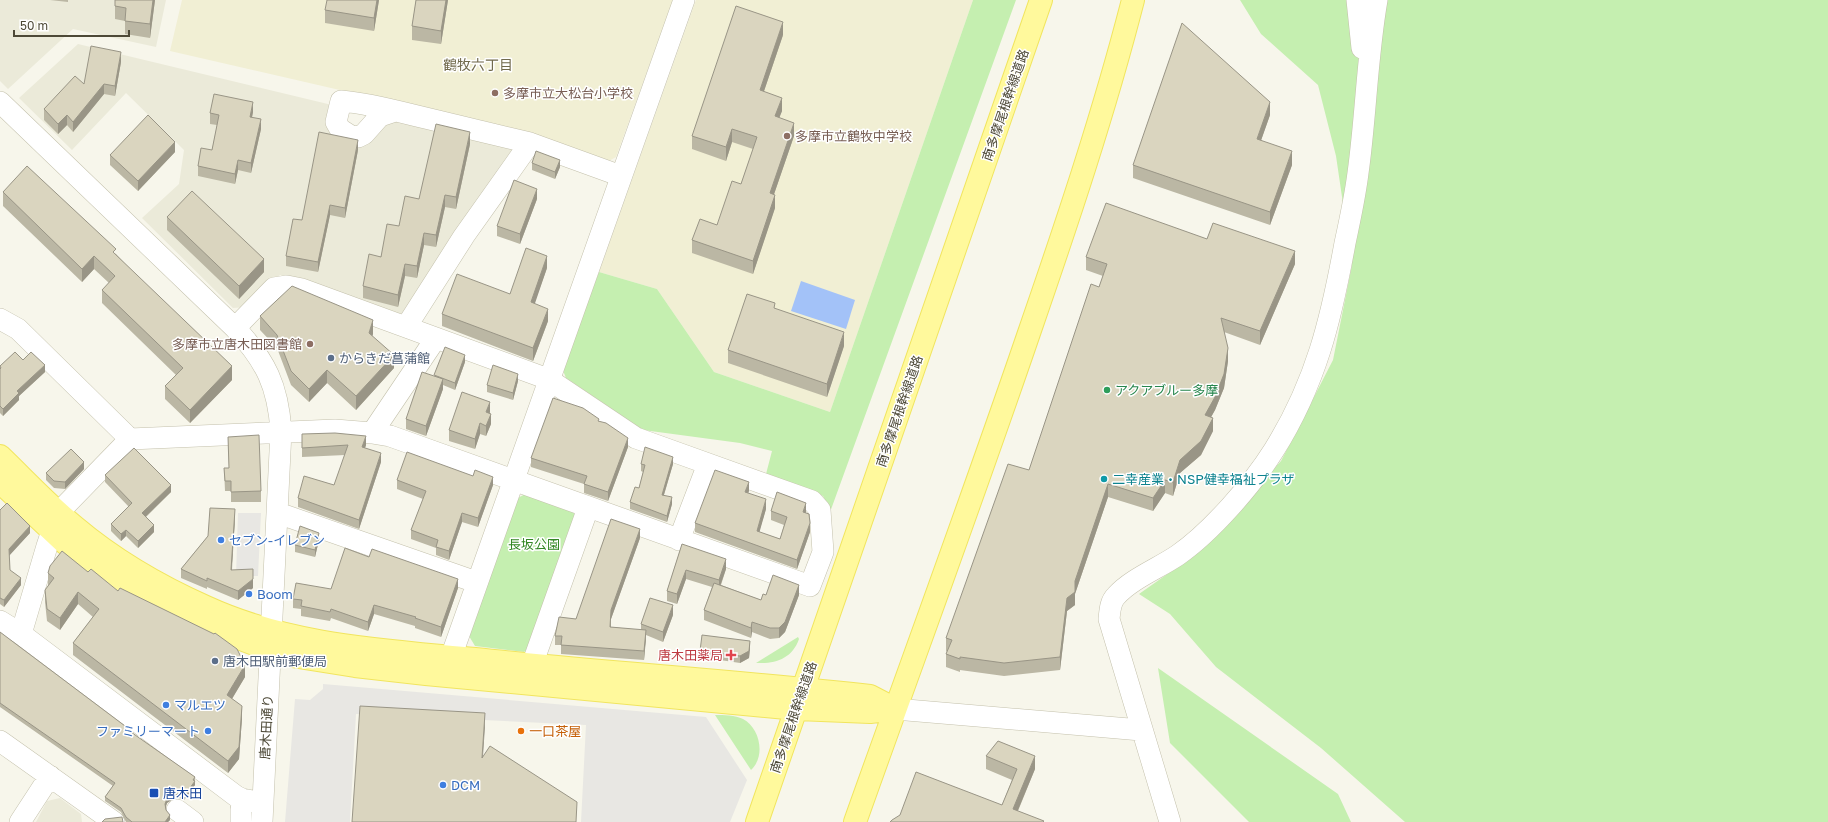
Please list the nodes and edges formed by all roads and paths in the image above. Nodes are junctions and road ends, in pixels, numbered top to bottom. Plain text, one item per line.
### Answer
1 (684, 0) edge
2 (1041, 0) edge
3 (1133, 0) edge
4 (1357, 0) edge
5 (1377, 0) edge
6 (1366, 86) junction
7 (0, 102) edge
8 (395, 111) dead end
9 (530, 143) junction
10 (621, 176) junction
11 (0, 319) edge
12 (406, 327) junction
13 (235, 328) junction
14 (436, 338) junction
15 (548, 379) junction
16 (281, 431) junction
17 (372, 432) junction
18 (130, 438) junction
19 (0, 456) edge
20 (708, 464) junction
21 (512, 479) junction
22 (0, 482) edge
23 (588, 508) junction
24 (278, 513) junction
25 (55, 522) junction
26 (679, 540) junction
27 (476, 582) junction
28 (0, 621) edge
29 (21, 634) junction
30 (271, 641) junction
31 (450, 657) junction
32 (532, 665) junction
33 (800, 699) junction
34 (895, 709) junction
35 (1141, 730) junction
36 (0, 742) edge
37 (50, 776) junction
38 (254, 815) edge
39 (20, 822) edge
40 (114, 822) edge
41 (757, 822) edge
42 (855, 822) edge
43 (1170, 822) edge

1 - 10 street
2 - 33 main road, 南多摩尾根幹線道路
3 - 34 main road
4 - 6 street
5 - 6 street
6 - 35 street
7 - 13 street, 唐木田通り
8 - 9 street
9 - 10 street
9 - 12 street
10 - 15 street
11 - 18 street
12 - 13 street
12 - 14 street
13 - 16 street, 唐木田通り
14 - 15 street
14 - 17 street
15 - 20 street
15 - 21 street
16 - 17 street
16 - 18 street
16 - 24 street, 唐木田通り
17 - 21 street
18 - 25 street
19 - 25 main road
20 - 26 street
20 - 26 street
21 - 23 street
21 - 27 street
22 - 25 main road
23 - 26 street
23 - 32 street
24 - 27 street
24 - 30 street, 唐木田通り
25 - 29 street
25 - 30 main road
27 - 31 street
28 - 29 street
29 - 38 street
30 - 31 main road
30 - 33 main road
30 - 38 street, 唐木田通り
31 - 32 main road
32 - 33 main road
33 - 34 main road
33 - 41 main road, 南多摩尾根幹線道路
34 - 35 street
34 - 42 main road
35 - 43 street
36 - 37 street
37 - 39 street
37 - 40 street

